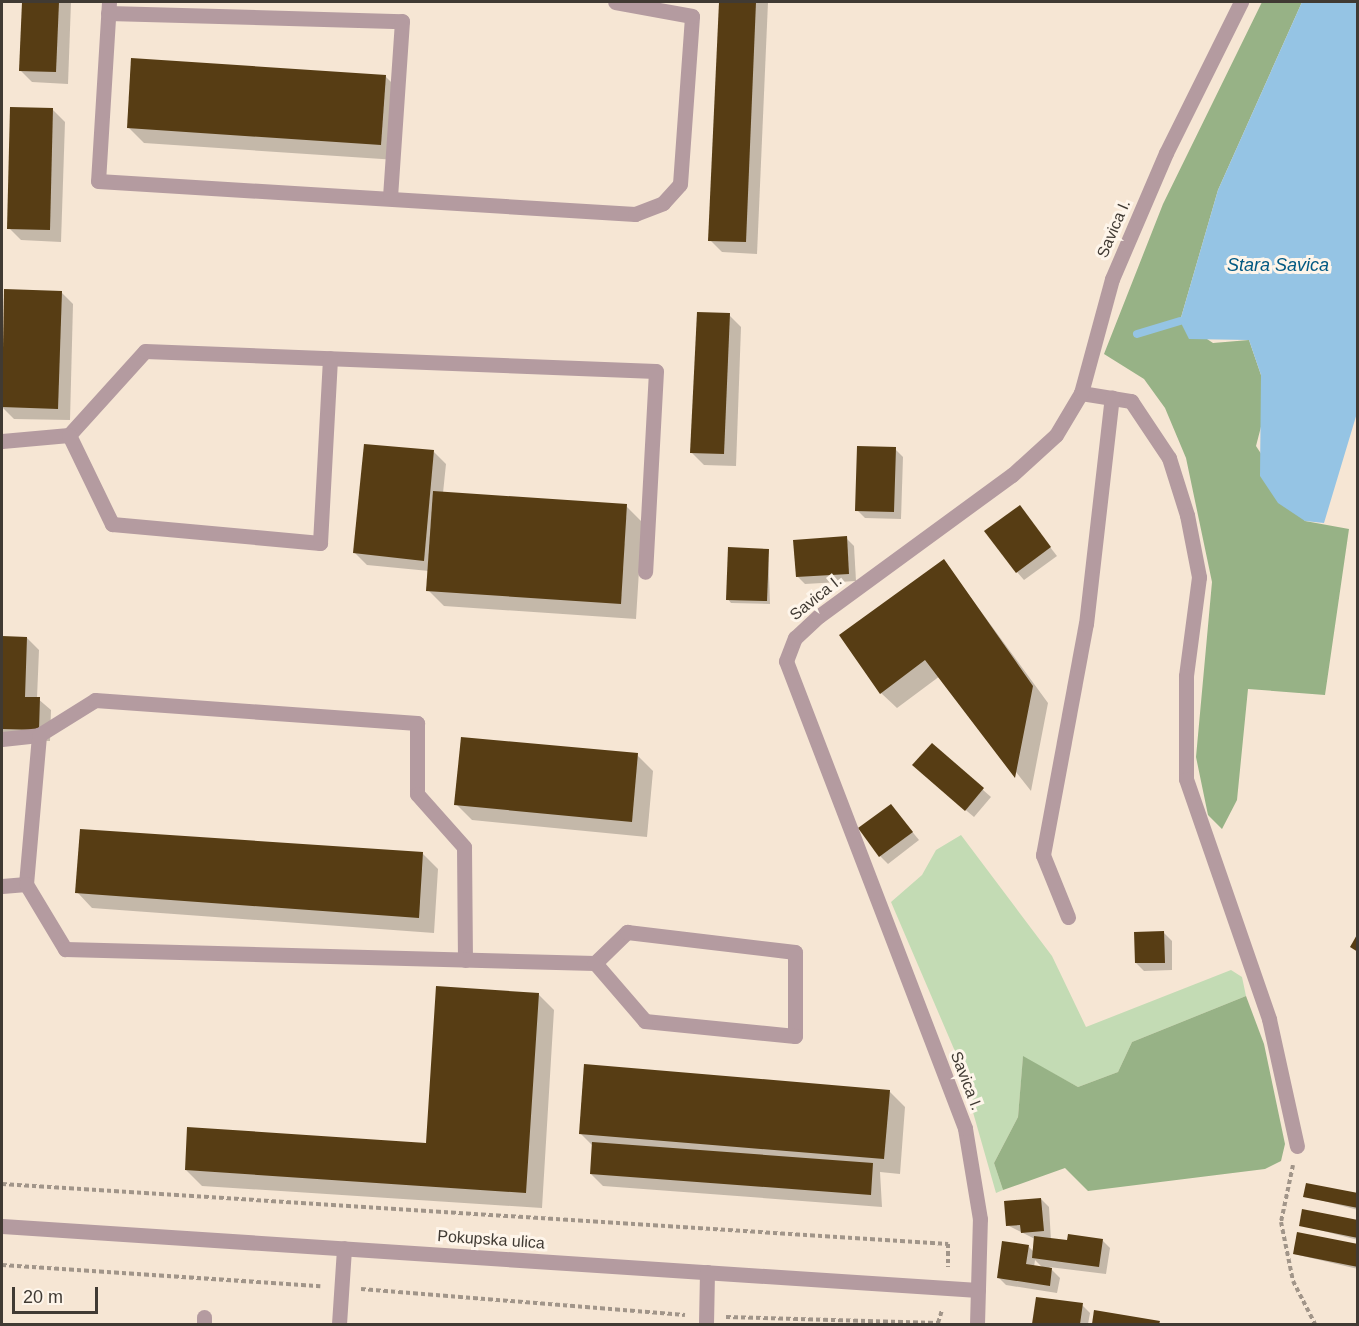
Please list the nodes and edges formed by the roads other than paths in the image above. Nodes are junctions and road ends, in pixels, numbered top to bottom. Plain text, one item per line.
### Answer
1 (615, 2) edge
2 (1241, 2) edge
3 (108, 7) edge
4 (390, 197) junction
5 (330, 358) junction
6 (1081, 393) junction
7 (1112, 397) junction
8 (69, 435) junction
9 (2, 441) edge
10 (645, 572) dead end
11 (39, 735) junction
12 (2, 739) edge
13 (26, 884) junction
14 (2, 886) edge
15 (1068, 917) dead end
16 (465, 960) junction
17 (595, 963) junction
18 (1297, 1146) road end
19 (2, 1226) edge
20 (344, 1248) junction
21 (707, 1272) junction
22 (978, 1290) junction
23 (706, 1321) edge
24 (339, 1324) edge
25 (976, 1324) edge

1 - 4 street
2 - 6 street, Savica I.
3 - 4 street
3 - 4 street
5 - 8 street
5 - 8 street
5 - 10 street
6 - 7 street
6 - 22 street, Savica I.
7 - 15 street
7 - 18 street
8 - 9 street
11 - 12 street
11 - 13 street
11 - 16 street
13 - 14 street
13 - 16 street
16 - 17 street
17 - 17 street
19 - 20 street, Pokupska ulica
20 - 21 street, Pokupska ulica
20 - 24 street
21 - 22 street, Pokupska ulica
21 - 23 street
22 - 25 street, Savica I.

